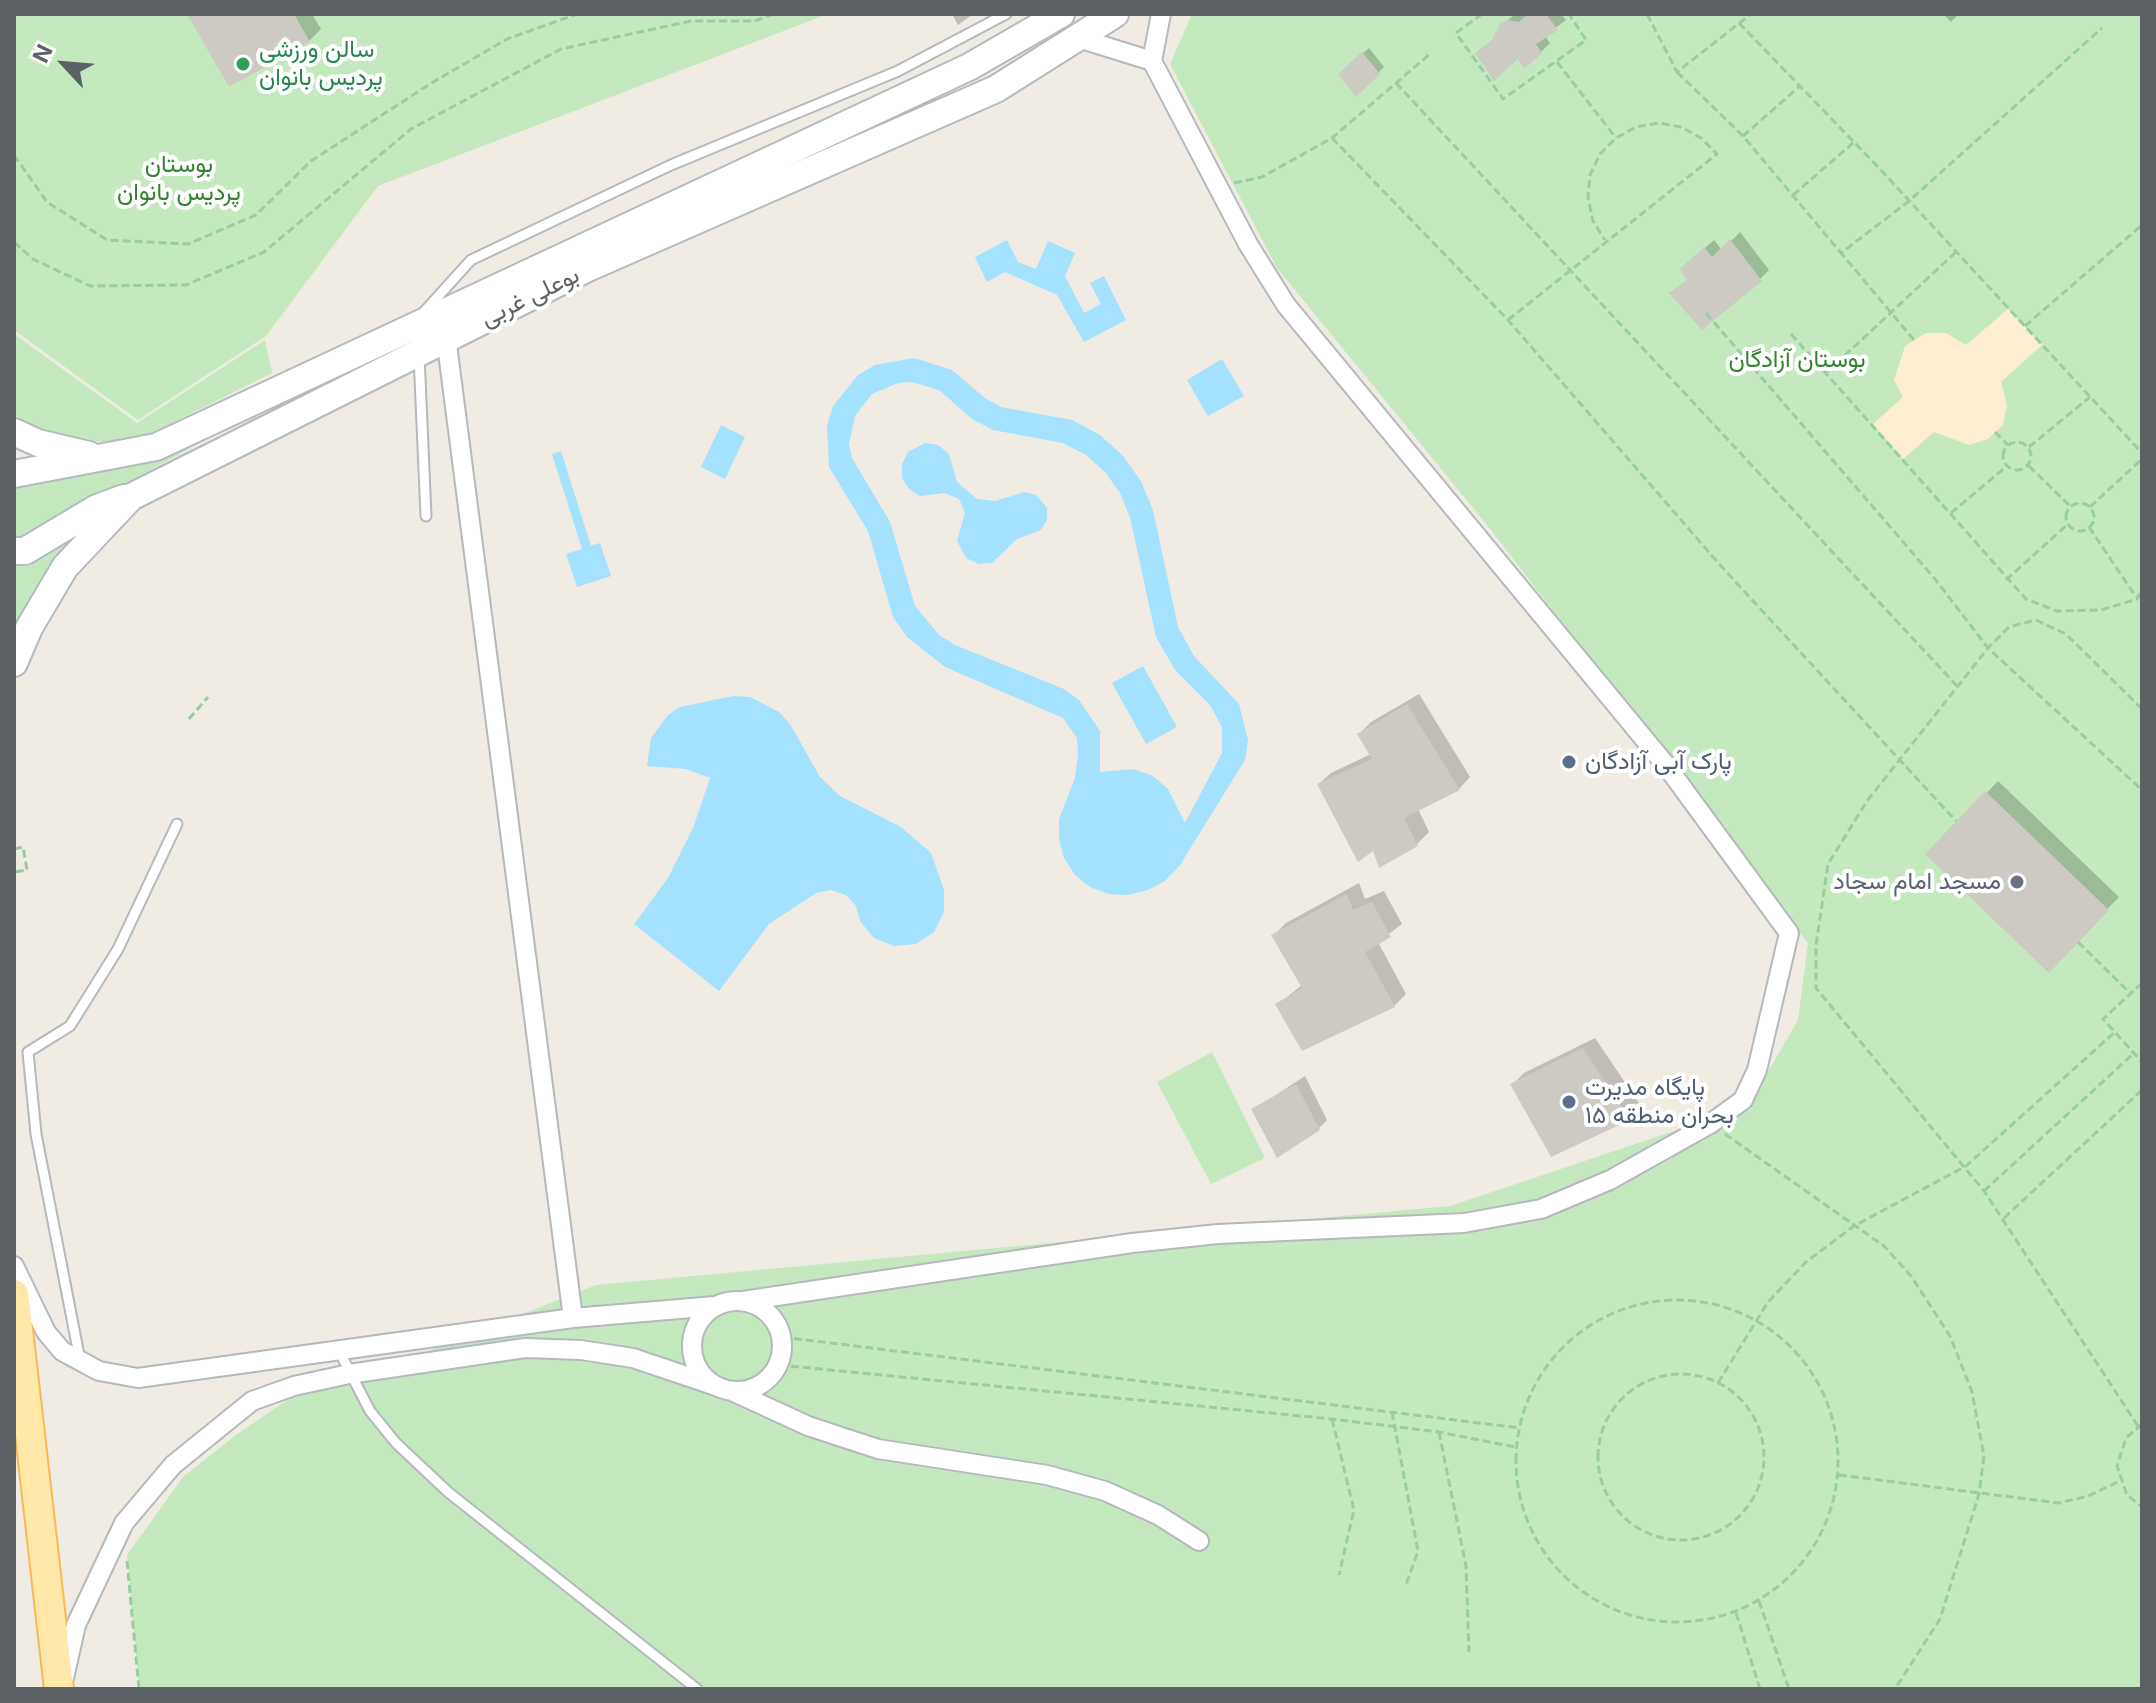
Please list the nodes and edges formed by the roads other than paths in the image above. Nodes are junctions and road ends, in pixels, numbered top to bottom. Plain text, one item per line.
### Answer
1 (1006, 14) edge
2 (1061, 14) edge
3 (1115, 14) edge
4 (1161, 14) edge
5 (1078, 38) junction
6 (1152, 61) junction
7 (446, 337) junction
8 (414, 340) junction
9 (14, 432) edge
10 (104, 458) junction
11 (14, 474) edge
12 (131, 497) junction
13 (426, 516) dead end
14 (14, 551) edge
15 (14, 663) edge
16 (177, 824) dead end
17 (14, 1266) edge
18 (14, 1294) edge
19 (743, 1301) junction
20 (715, 1306) junction
21 (573, 1318) junction
22 (339, 1351) junction
23 (81, 1363) junction
24 (349, 1374) junction
25 (725, 1389) junction
26 (1199, 1541) dead end
27 (60, 1689) edge
28 (697, 1689) edge

1 - 8 lane
2 - 8 main road, بوعلی غربی
3 - 5 main road, بوعلی غربی
4 - 6 street
5 - 6 street
5 - 7 main road, بوعلی غربی
6 - 19 street
7 - 8 main road, بوعلی غربی
7 - 21 street
8 - 10 main road, بوعلی غربی
8 - 12 main road, بوعلی غربی
8 - 13 lane
9 - 10 main road, بوعلی غربی
10 - 11 main road
12 - 14 main road
12 - 15 main road, بوعلی غربی
16 - 23 lane
17 - 23 street
18 - 27 main road
19 - 20 street
19 - 25 street
20 - 21 street
20 - 25 street
21 - 22 street
22 - 23 street
22 - 24 lane
24 - 25 street
24 - 27 street
24 - 28 lane
25 - 26 street

